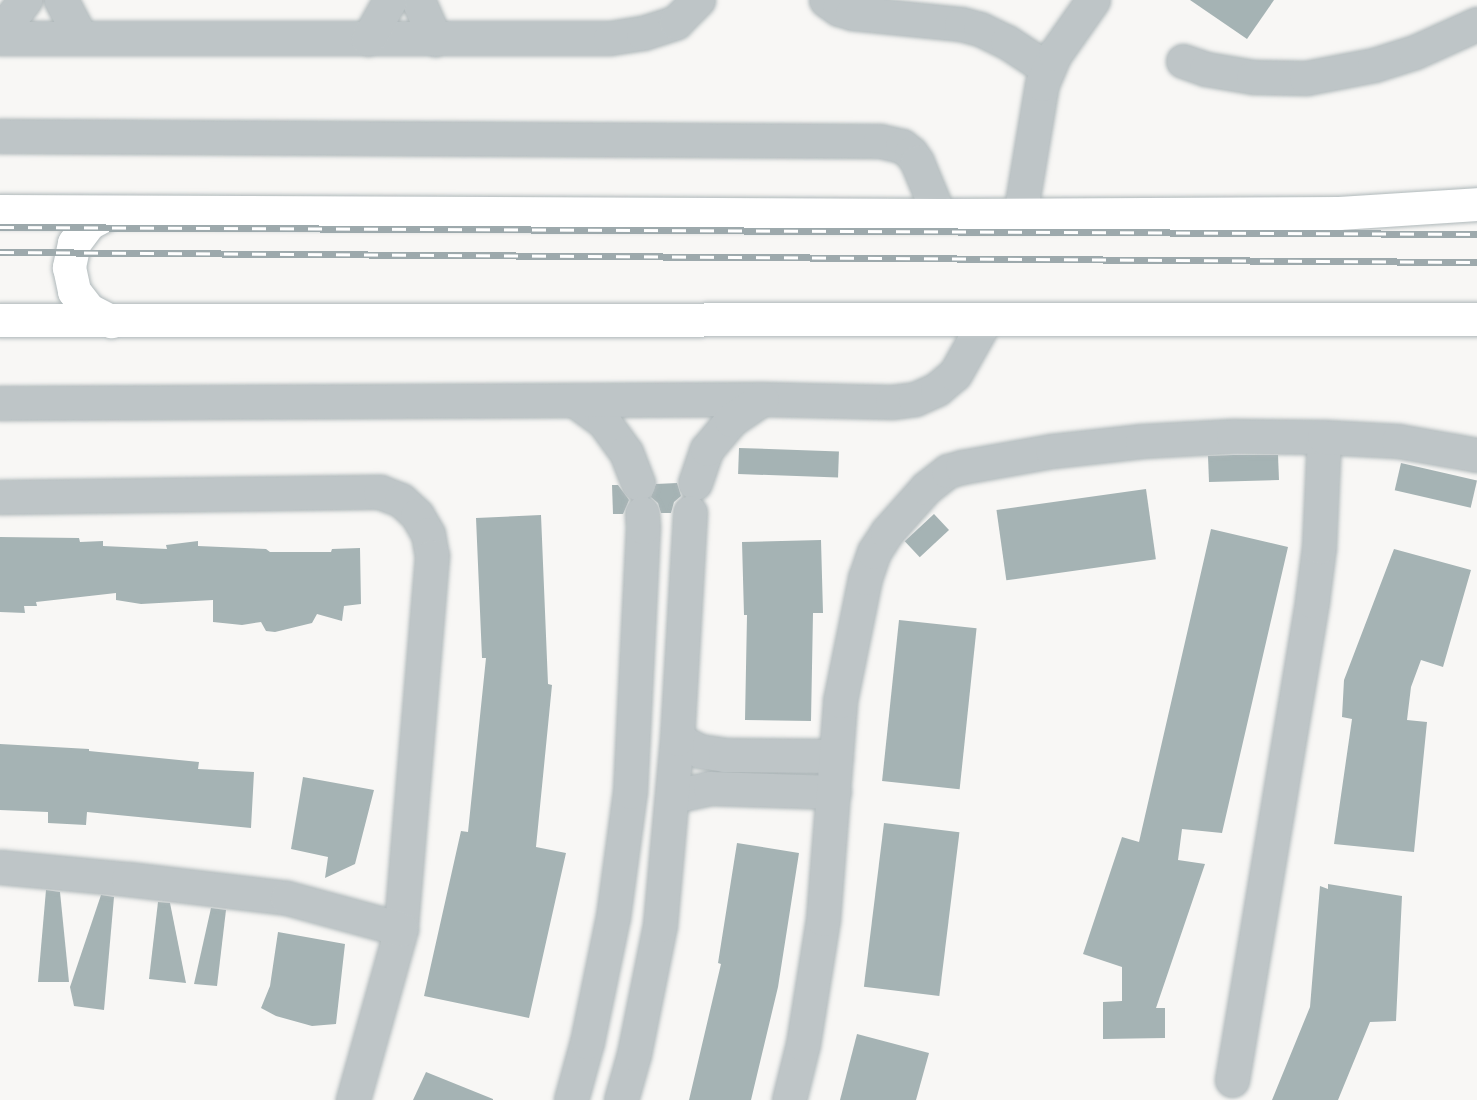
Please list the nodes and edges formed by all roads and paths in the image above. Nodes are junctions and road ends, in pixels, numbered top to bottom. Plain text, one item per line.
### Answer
1 (25, 0) edge
2 (61, 0) edge
3 (390, 0) edge
4 (418, 0) edge
5 (698, 0) edge
6 (826, 0) edge
7 (1093, 0) edge
8 (1477, 24) edge
9 (0, 32) edge
10 (0, 38) edge
11 (81, 38) junction
12 (368, 39) junction
13 (435, 39) junction
14 (1183, 61) dead end
15 (1048, 69) junction
16 (0, 136) edge
17 (1477, 204) edge
18 (0, 211) edge
19 (111, 212) junction
20 (939, 215) junction
21 (1020, 215) junction
22 (986, 320) junction
23 (0, 321) edge
24 (111, 321) junction
25 (1473, 321) edge
26 (762, 399) junction
27 (574, 400) junction
28 (0, 403) edge
29 (1324, 437) junction
30 (1477, 454) edge
31 (0, 497) edge
32 (642, 561) junction
33 (687, 562) junction
34 (677, 739) junction
35 (836, 756) junction
36 (834, 792) junction
37 (673, 796) junction
38 (0, 867) edge
39 (401, 929) junction
40 (1232, 1080) dead end
41 (353, 1100) edge
42 (571, 1100) edge
43 (621, 1100) edge
44 (789, 1100) edge

1 - 9 street
2 - 11 street
3 - 12 street
4 - 13 street
5 - 13 street
6 - 15 street
7 - 15 street
8 - 14 street
10 - 11 street
11 - 12 street
12 - 13 street
15 - 21 street
16 - 20 street
17 - 21 main road
18 - 19 main road
19 - 20 main road
19 - 24 main road
20 - 21 main road
22 - 24 main road
22 - 25 main road
22 - 26 street
23 - 24 main road
26 - 27 street
26 - 33 street
27 - 28 street
27 - 32 street
29 - 30 street
29 - 35 street
29 - 40 street
31 - 39 street
32 - 33 street
32 - 42 street
33 - 34 street
34 - 35 street
34 - 37 street
35 - 36 street
36 - 37 street
36 - 44 street
37 - 43 street
38 - 39 street
39 - 41 street

